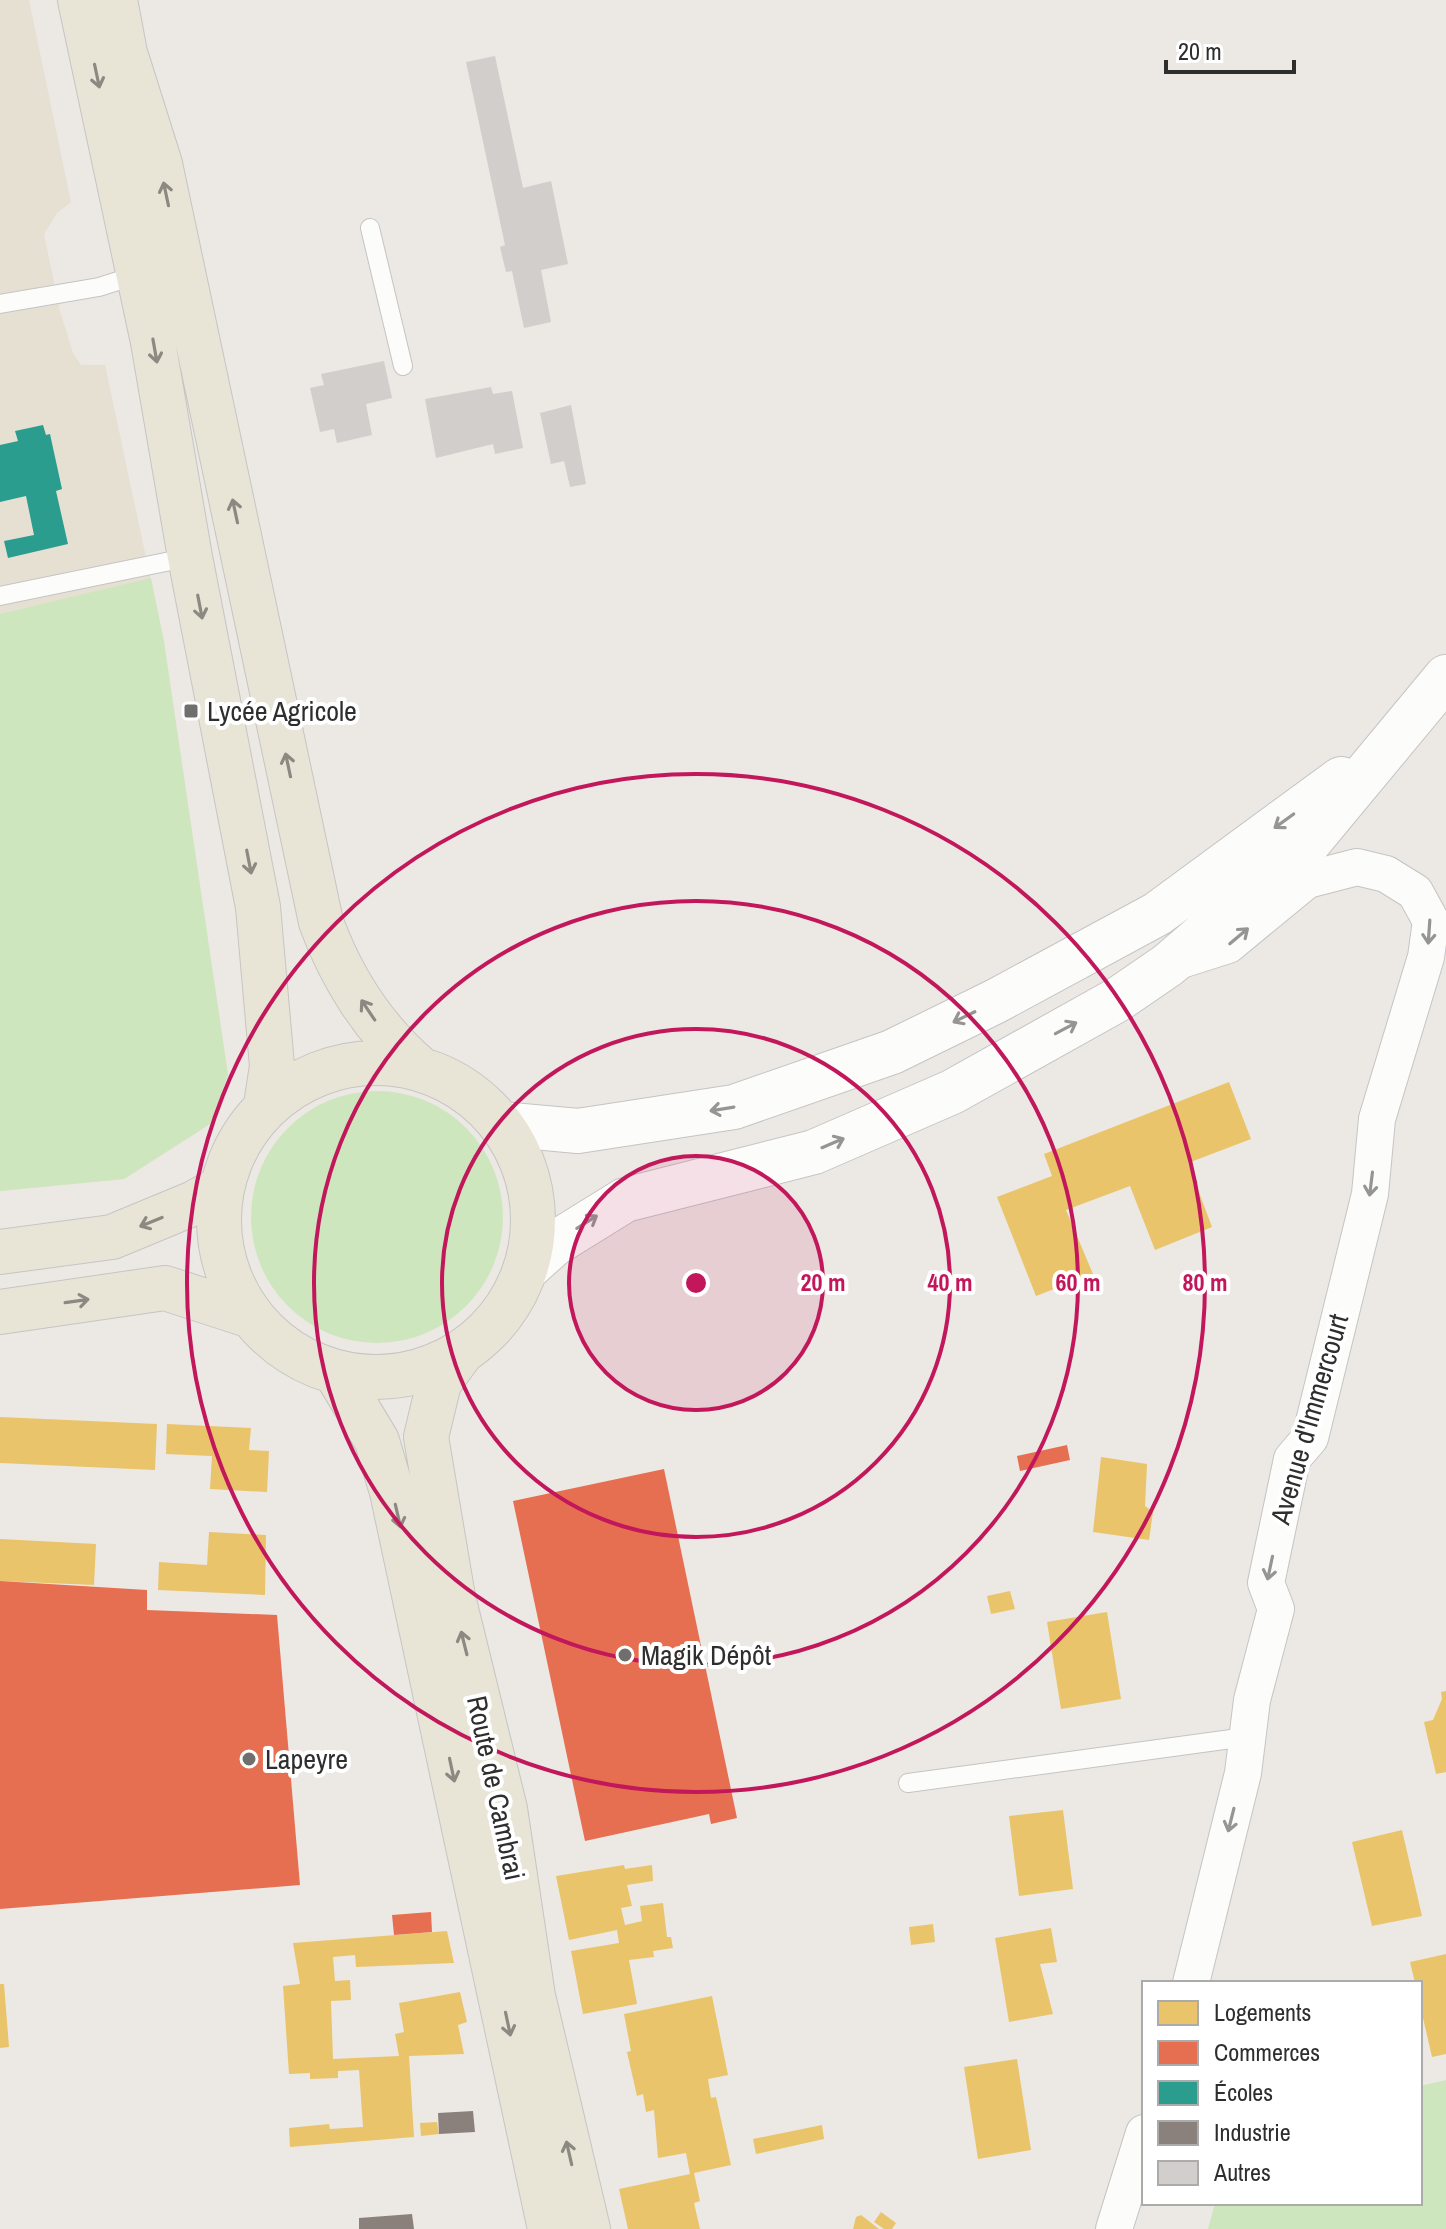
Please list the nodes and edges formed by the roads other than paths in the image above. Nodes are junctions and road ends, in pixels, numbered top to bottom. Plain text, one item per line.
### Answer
1 (80, 0) edge
2 (115, 0) edge
3 (370, 228) dead end
4 (140, 274) junction
5 (0, 304) edge
6 (403, 366) dead end
7 (190, 557) junction
8 (0, 596) edge
9 (1446, 677) edge
10 (1393, 742) junction
11 (1168, 965) junction
12 (419, 1068) junction
13 (266, 1105) junction
14 (501, 1124) junction
15 (221, 1188) junction
16 (0, 1252) edge
17 (525, 1270) junction
18 (0, 1312) edge
19 (251, 1316) junction
20 (461, 1353) junction
21 (336, 1373) junction
22 (1246, 1737) junction
23 (908, 1783) dead end
24 (1191, 1981) edge
25 (1142, 2139) edge
26 (550, 2229) edge
27 (588, 2229) edge
28 (1114, 2229) edge

1 -> 4 main road
12 -> 2 main road
3 - 6 lane
4 - 5 lane
4 -> 7 main road
7 - 8 lane
7 -> 13 main road
9 - 10 main road
10 - 11 main road
10 -> 14 main road
17 -> 11 main road
11 -> 22 street, Avenue d'Immercourt
12 - 13 main road
12 - 14 main road
13 - 15 main road
14 - 17 main road
15 -> 16 main road
15 - 19 main road
17 - 20 main road
18 -> 19 main road
19 - 21 main road
20 - 21 main road
27 -> 20 main road, Route de Cambrai
21 -> 26 main road, Route de Cambrai
22 - 23 lane
22 -> 24 street, Avenue d'Immercourt
25 - 28 street

